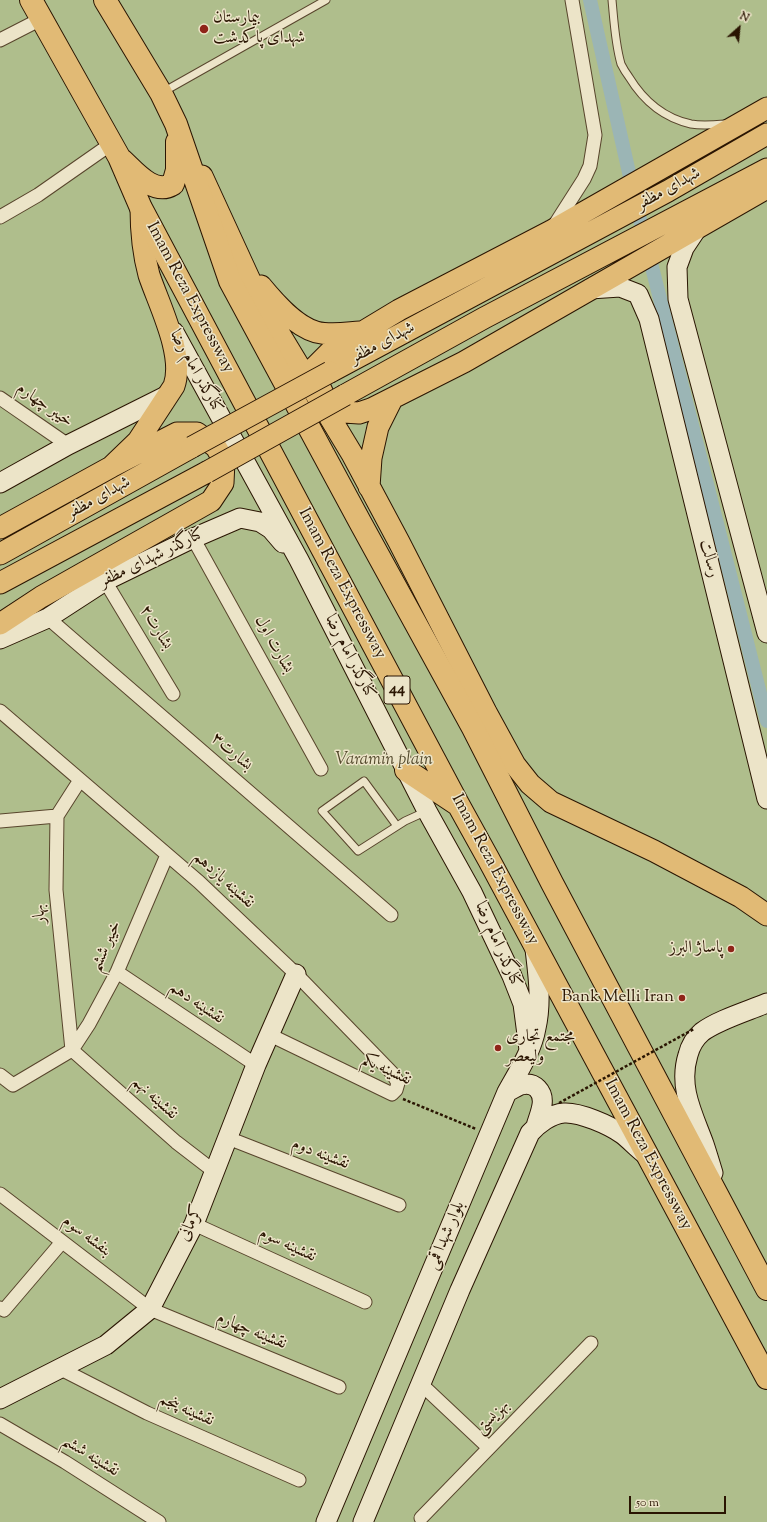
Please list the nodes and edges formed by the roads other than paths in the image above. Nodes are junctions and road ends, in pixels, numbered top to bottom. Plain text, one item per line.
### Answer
1 (105, 0) edge
2 (326, 0) edge
3 (572, 0) edge
4 (612, 0) edge
5 (36, 9) edge
6 (0, 40) edge
7 (161, 93) junction
8 (767, 108) edge
9 (748, 119) junction
10 (176, 124) junction
11 (767, 134) edge
12 (115, 150) junction
13 (767, 169) edge
14 (767, 188) edge
15 (141, 208) junction
16 (0, 217) edge
17 (551, 231) junction
18 (690, 232) junction
19 (242, 261) junction
20 (590, 289) junction
21 (165, 317) junction
22 (363, 332) junction
23 (168, 395) junction
24 (0, 398) edge
25 (392, 399) junction
26 (68, 445) junction
27 (111, 467) junction
28 (0, 482) edge
29 (369, 488) junction
30 (0, 528) edge
31 (193, 538) junction
32 (0, 554) edge
33 (299, 560) junction
34 (105, 581) junction
35 (0, 584) edge
36 (48, 618) junction
37 (0, 624) edge
38 (767, 633) edge
39 (0, 639) edge
40 (173, 694) dead end
41 (0, 711) edge
42 (321, 769) dead end
43 (406, 770) junction
44 (80, 780) junction
45 (767, 799) edge
46 (458, 804) junction
47 (427, 810) junction
48 (57, 816) junction
49 (0, 821) edge
50 (397, 826) junction
51 (167, 855) junction
52 (390, 915) dead end
53 (767, 915) edge
54 (535, 945) junction
55 (117, 972) junction
56 (296, 974) junction
57 (767, 1003) edge
58 (270, 1035) junction
59 (72, 1050) junction
60 (529, 1050) junction
61 (256, 1065) junction
62 (0, 1075) edge
63 (507, 1092) junction
64 (392, 1094) joint
65 (536, 1126) junction
66 (228, 1138) junction
67 (649, 1157) junction
68 (214, 1172) junction
69 (0, 1194) edge
70 (721, 1201) junction
71 (399, 1205) dead end
72 (194, 1224) junction
73 (62, 1242) junction
74 (767, 1289) edge
75 (365, 1302) dead end
76 (0, 1308) edge
77 (150, 1309) junction
78 (591, 1343) dead end
79 (61, 1369) junction
80 (767, 1378) edge
81 (421, 1384) junction
82 (339, 1387) dead end
83 (0, 1399) edge
84 (0, 1424) edge
85 (489, 1448) junction
86 (299, 1480) dead end
87 (421, 1518) dead end
88 (160, 1522) edge
89 (326, 1522) edge
90 (363, 1522) edge

1 - 7 highway
2 - 7 lane
3 - 17 street
4 - 9 lane
5 - 6 street
5 - 12 highway, Imam Reza Expressway / 44
7 - 10 highway
8 - 9 main road
9 - 17 main road
10 - 12 highway
10 - 19 main road
10 - 70 highway
11 - 32 main road, شهدای مظفر, bridge
12 - 15 highway, Imam Reza Expressway / 44
12 - 16 street
13 - 35 main road, شهدای مظفر, bridge
14 - 18 main road
15 - 21 main road
15 - 46 highway, Imam Reza Expressway / 44
17 - 22 main road
18 - 20 main road
18 - 38 main road
19 - 22 main road
19 - 29 main road
20 - 25 main road
20 - 45 main road, رسالت
21 - 23 main road
21 - 33 main road, کنارگذر امام رضا
22 - 25 main road
23 - 26 main road
23 - 27 main road
24 - 26 street, خیبر چهارم
25 - 29 main road
26 - 28 main road
27 - 30 main road
27 - 37 main road
29 - 53 main road
31 - 33 main road, کنارگذر شهدای مظفر
31 - 34 main road, کنارگذر شهدای مظفر
31 - 42 street, بشارت اول
33 - 43 main road, کنارگذر امام رضا
34 - 36 main road, کنارگذر شهدای مظفر
34 - 40 street, بشارت۲
36 - 39 main road, کنارگذر شهدای مظفر
36 - 52 street, بشارت۳
41 - 44 street, نقشینه یازدهم
43 - 46 highway
43 - 47 main road, کنارگذر امام رضا
44 - 48 street
44 - 51 street, نقشینه یازدهم
46 - 54 highway, Imam Reza Expressway / 44
47 - 50 lane
47 - 60 main road, کنارگذر امام رضا
48 - 49 street
48 - 59 street, بهار
50 - 50 lane
51 - 55 street, خیبر ششم
51 - 56 street, نقشینه یازدهم
54 - 60 main road, بلوار شهدا قمی
54 - 67 highway, Imam Reza Expressway / 44
55 - 59 street, خیبر ششم
55 - 61 street, نقشینه دهم
56 - 58 main road, کرمانی
56 - 64 street, نقشینه یازدهم
57 - 70 main road
58 - 61 main road, کرمانی
58 - 64 street, نقشینه یکم
59 - 62 street
59 - 68 street, نقشینه نهم
60 - 63 main road, بلوار شهدا قمی
61 - 66 main road, کرمانی
63 - 65 main road
63 - 89 main road, بلوار شهدا قمی
65 - 67 main road, بلوار شهدا قمی
65 - 81 main road, بلوار شهدا قمی
66 - 68 main road, کرمانی
66 - 71 street, نقشینه دوم
67 - 80 highway, Imam Reza Expressway / 44
68 - 72 main road, کرمانی
69 - 73 street, بنفشه سوم
70 - 74 highway
72 - 75 street, نقشینه سوم
72 - 77 main road, کرمانی
73 - 76 street
73 - 77 street, بنفشه سوم
77 - 79 main road, کرمانی
77 - 82 street, نقشینه چهارم
78 - 85 street, بهزیستی
79 - 83 main road, کرمانی
79 - 86 street, نقشینه پنجم
81 - 85 street
81 - 90 main road, بلوار شهدا قمی
84 - 88 street, نقشینه ششم
85 - 87 street, بهزیستی

